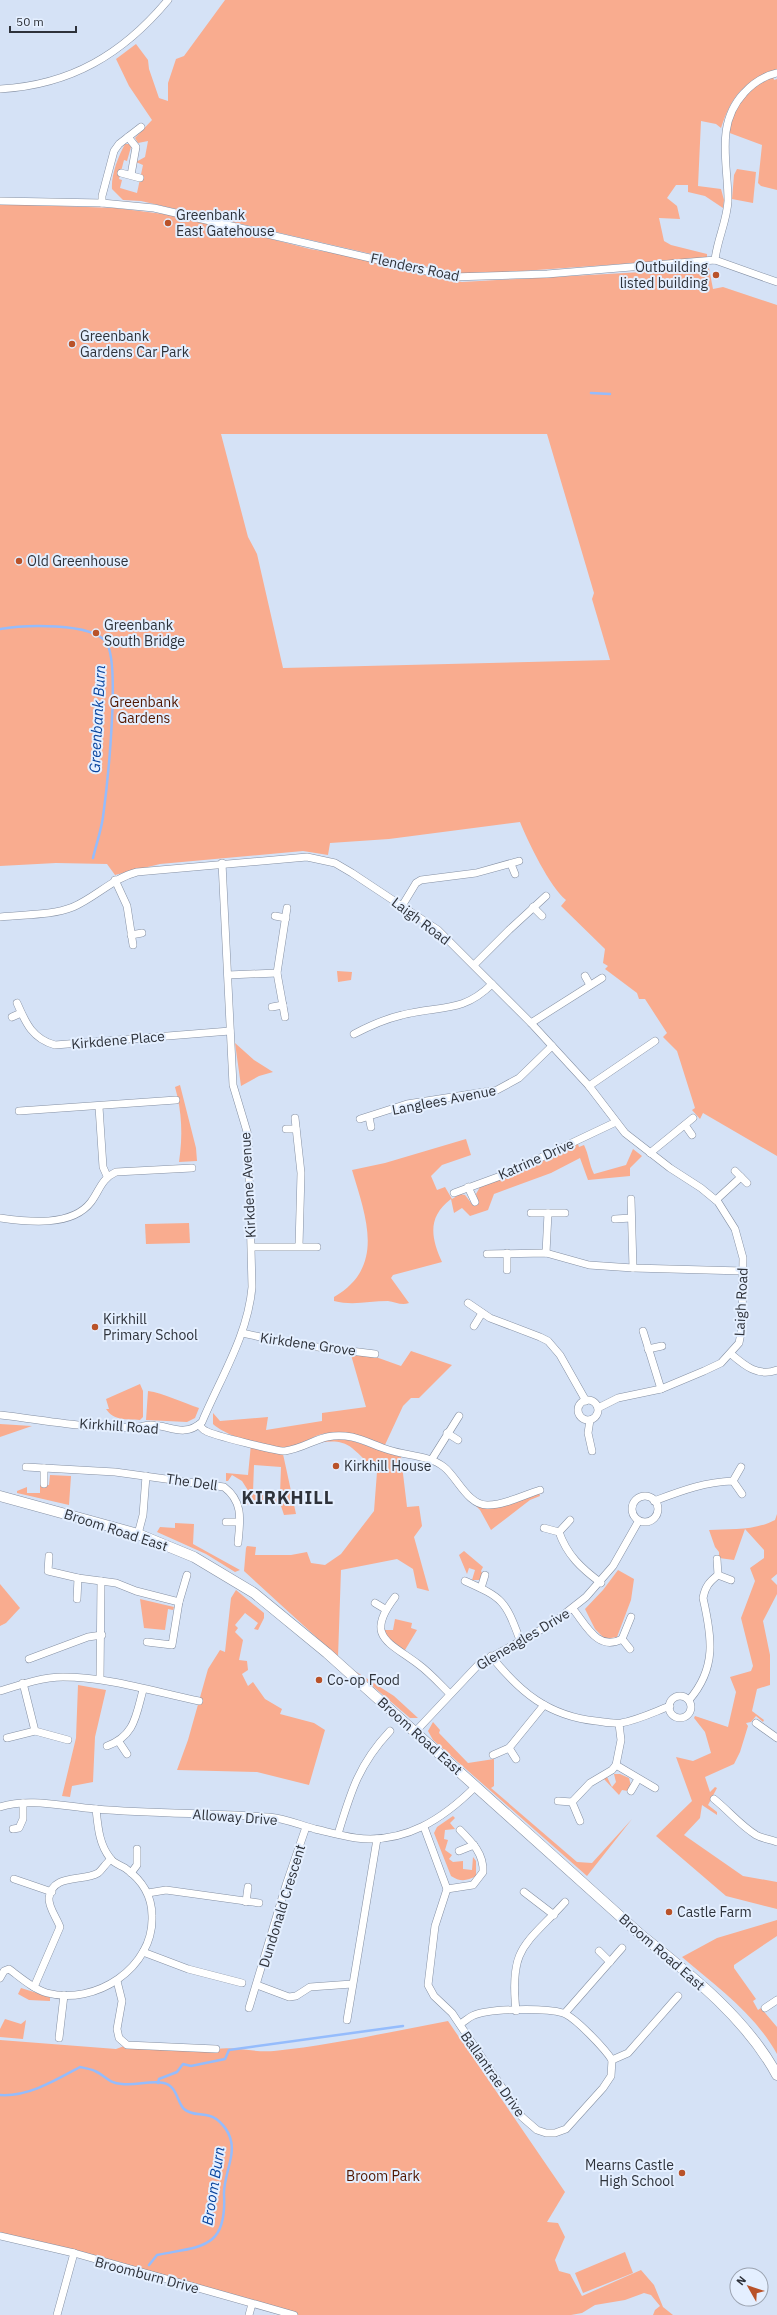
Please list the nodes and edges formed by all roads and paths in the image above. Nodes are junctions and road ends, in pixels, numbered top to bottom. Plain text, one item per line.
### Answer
1 (168, 0) edge
2 (777, 73) edge
3 (0, 89) edge
4 (141, 127) dead end
5 (128, 137) junction
6 (121, 173) dead end
7 (131, 175) junction
8 (140, 178) dead end
9 (0, 201) edge
10 (102, 203) junction
11 (715, 260) junction
12 (777, 282) edge
13 (519, 861) dead end
14 (222, 863) junction
15 (511, 864) junction
16 (515, 874) dead end
17 (115, 880) junction
18 (546, 896) dead end
19 (402, 906) junction
20 (533, 907) junction
21 (287, 908) dead end
22 (275, 916) dead end
23 (542, 916) dead end
24 (0, 917) edge
25 (286, 918) junction
26 (142, 933) dead end
27 (131, 935) junction
28 (133, 945) dead end
29 (474, 965) junction
30 (277, 973) junction
31 (228, 975) junction
32 (585, 976) dead end
33 (602, 978) dead end
34 (492, 984) junction
35 (590, 985) junction
36 (17, 1004) dead end
37 (283, 1005) junction
38 (272, 1007) dead end
39 (21, 1012) junction
40 (12, 1017) dead end
41 (285, 1017) dead end
42 (369, 1017) dead end
43 (531, 1023) junction
44 (372, 1025) junction
45 (230, 1031) junction
46 (354, 1034) dead end
47 (642, 1040) dead end
48 (655, 1041) dead end
49 (552, 1046) junction
50 (646, 1047) junction
51 (589, 1086) junction
52 (176, 1100) dead end
53 (99, 1107) junction
54 (19, 1111) dead end
55 (369, 1117) junction
56 (295, 1118) dead end
57 (693, 1118) dead end
58 (360, 1119) dead end
59 (616, 1122) junction
60 (685, 1125) junction
61 (372, 1127) dead end
62 (286, 1129) dead end
63 (296, 1129) junction
64 (692, 1135) dead end
65 (650, 1153) junction
66 (192, 1168) dead end
67 (735, 1171) dead end
68 (107, 1176) junction
69 (741, 1177) junction
70 (747, 1183) dead end
71 (468, 1187) junction
72 (454, 1193) dead end
73 (631, 1199) dead end
74 (716, 1200) junction
75 (475, 1202) dead end
76 (531, 1213) dead end
77 (548, 1213) junction
78 (566, 1213) dead end
79 (0, 1218) edge
80 (631, 1218) junction
81 (616, 1219) dead end
82 (299, 1246) junction
83 (252, 1247) junction
84 (317, 1247) dead end
85 (507, 1253) junction
86 (546, 1253) junction
87 (487, 1254) dead end
88 (633, 1268) junction
89 (507, 1270) dead end
90 (743, 1271) junction
91 (468, 1303) dead end
92 (482, 1313) junction
93 (474, 1326) dead end
94 (642, 1331) dead end
95 (242, 1333) junction
96 (366, 1344) dead end
97 (662, 1346) dead end
98 (648, 1349) junction
99 (366, 1352) junction
100 (375, 1354) dead end
101 (731, 1354) junction
102 (777, 1370) edge
103 (661, 1389) junction
104 (586, 1401) junction
105 (598, 1408) junction
106 (0, 1415) edge
107 (459, 1416) dead end
108 (590, 1420) junction
109 (199, 1425) junction
110 (447, 1433) junction
111 (458, 1440) dead end
112 (592, 1451) dead end
113 (432, 1459) junction
114 (26, 1467) dead end
115 (741, 1467) dead end
116 (44, 1468) junction
117 (146, 1476) junction
118 (733, 1481) junction
119 (44, 1484) dead end
120 (540, 1490) dead end
121 (742, 1494) dead end
122 (0, 1496) edge
123 (654, 1501) junction
124 (570, 1520) dead end
125 (226, 1522) dead end
126 (240, 1522) junction
127 (638, 1522) junction
128 (544, 1528) dead end
129 (559, 1532) junction
130 (138, 1534) junction
131 (238, 1543) dead end
132 (49, 1556) dead end
133 (717, 1559) dead end
134 (187, 1575) dead end
135 (485, 1575) dead end
136 (718, 1575) junction
137 (78, 1578) junction
138 (731, 1580) dead end
139 (101, 1581) junction
140 (465, 1581) dead end
141 (601, 1583) junction
142 (481, 1588) junction
143 (395, 1597) dead end
144 (77, 1599) dead end
145 (179, 1602) junction
146 (375, 1603) dead end
147 (385, 1609) junction
148 (573, 1609) junction
149 (631, 1617) dead end
150 (102, 1635) junction
151 (622, 1639) junction
152 (520, 1640) junction
153 (147, 1642) dead end
154 (630, 1649) dead end
155 (491, 1656) junction
156 (30, 1659) dead end
157 (100, 1679) junction
158 (23, 1683) junction
159 (143, 1690) junction
160 (0, 1691) edge
161 (449, 1693) junction
162 (689, 1700) junction
163 (199, 1701) dead end
164 (544, 1705) junction
165 (670, 1706) junction
166 (756, 1723) dead end
167 (619, 1724) junction
168 (390, 1730) dead end
169 (35, 1731) junction
170 (415, 1732) junction
171 (7, 1738) dead end
172 (777, 1738) edge
173 (68, 1740) dead end
174 (119, 1742) junction
175 (107, 1746) dead end
176 (509, 1748) junction
177 (127, 1754) dead end
178 (493, 1755) dead end
179 (516, 1759) dead end
180 (616, 1765) junction
181 (638, 1779) junction
182 (476, 1786) junction
183 (655, 1788) dead end
184 (631, 1791) dead end
185 (558, 1800) dead end
186 (714, 1800) dead end
187 (572, 1802) junction
188 (23, 1803) junction
189 (0, 1807) edge
190 (96, 1809) junction
191 (580, 1821) dead end
192 (306, 1827) junction
193 (424, 1827) junction
194 (13, 1829) dead end
195 (460, 1830) dead end
196 (338, 1834) junction
197 (377, 1839) junction
198 (777, 1842) edge
199 (474, 1845) junction
200 (137, 1849) dead end
201 (459, 1851) dead end
202 (110, 1860) junction
203 (131, 1873) junction
204 (14, 1879) dead end
205 (248, 1887) dead end
206 (448, 1888) junction
207 (52, 1892) junction
208 (524, 1892) dead end
209 (148, 1893) junction
210 (246, 1902) junction
211 (565, 1902) dead end
212 (259, 1903) dead end
213 (554, 1915) junction
214 (622, 1948) dead end
215 (143, 1952) junction
216 (599, 1952) dead end
217 (610, 1962) junction
218 (0, 1978) edge
219 (117, 1982) junction
220 (242, 1983) dead end
221 (352, 1984) junction
222 (257, 1985) junction
223 (34, 1987) junction
224 (64, 1995) junction
225 (678, 1996) dead end
226 (777, 2000) edge
227 (249, 2008) dead end
228 (765, 2008) dead end
229 (516, 2011) junction
230 (565, 2013) junction
231 (347, 2020) dead end
232 (460, 2024) junction
233 (59, 2038) dead end
234 (216, 2049) dead end
235 (612, 2060) junction
236 (777, 2075) edge
237 (0, 2236) edge
238 (74, 2253) junction
239 (252, 2304) junction
240 (57, 2315) edge
241 (249, 2315) edge
242 (294, 2315) edge

1 - 3 street
2 - 11 street
4 - 5 street
5 - 7 street
5 - 10 street
6 - 7 street
7 - 8 street
9 - 10 street, Flenders Road
10 - 11 street, Flenders Road
11 - 12 street, Flenders Road
13 - 15 street
14 - 17 street, Laigh Road
14 - 19 street, Laigh Road
14 - 31 street, Kirkdene Avenue
15 - 16 street
15 - 19 street
17 - 24 street, Laigh Road
17 - 27 street
18 - 20 street
19 - 29 street, Laigh Road
20 - 23 street
20 - 29 street
21 - 25 street
22 - 25 street
25 - 30 street
26 - 27 street
27 - 28 street
29 - 34 street, Laigh Road
30 - 31 street
30 - 37 street
31 - 45 street, Kirkdene Avenue
32 - 35 street
33 - 35 street
34 - 43 street, Laigh Road
34 - 44 street
35 - 43 street
36 - 39 street, Kirkdene Place
37 - 38 street
37 - 41 street
39 - 40 street
39 - 45 street, Kirkdene Place
42 - 44 street
43 - 49 street, Laigh Road
44 - 46 street
45 - 83 street, Kirkdene Avenue
47 - 50 street
48 - 50 street
49 - 51 street, Laigh Road
49 - 55 street, Langlees Avenue
50 - 51 street
51 - 59 street, Laigh Road
52 - 53 street
53 - 54 street
53 - 68 street
55 - 58 street, Langlees Avenue
55 - 61 street
56 - 63 street
57 - 60 street
59 - 65 street, Laigh Road
59 - 71 street, Katrine Drive
60 - 64 street
60 - 65 street
62 - 63 street
63 - 82 street
65 - 74 street, Laigh Road
66 - 68 street
67 - 69 street
68 - 79 street
69 - 70 street
69 - 74 street
71 - 72 street, Katrine Drive
71 - 75 street
73 - 80 street
74 - 90 street, Laigh Road
76 - 77 street
77 - 78 street
77 - 86 street
80 - 81 street
80 - 88 street
82 - 83 street
82 - 84 street
83 - 95 street, Kirkdene Avenue
85 - 86 street
85 - 87 street
85 - 89 street
86 - 88 street
88 - 90 street
90 - 101 street, Laigh Road
91 - 92 street
92 - 93 street
92 - 104 street
94 - 98 street
95 - 99 street, Kirkdene Grove
95 - 109 street, Kirkdene Avenue
96 - 99 street
97 - 98 street
98 - 103 street
99 - 100 street, Kirkdene Grove
101 - 102 street
101 - 103 street, Laigh Road
103 - 105 street, Laigh Road
104 - 105 street
104 - 108 street
105 - 108 street
106 - 109 street, Kirkhill Road
107 - 110 street
108 - 112 street
109 - 113 street
110 - 111 street
110 - 113 street
113 - 120 street
114 - 116 street, The Dell
115 - 118 street
116 - 117 street, The Dell
116 - 119 street
117 - 126 street, The Dell
117 - 130 street, The Dell
118 - 121 street
118 - 123 street
122 - 130 street, Broom Road East
123 - 127 street
123 - 127 street
124 - 129 street
125 - 126 street
126 - 131 street, The Dell
127 - 141 street, Gleneagles Drive
128 - 129 street
129 - 141 street
130 - 170 street, Broom Road East
132 - 137 street
133 - 136 street
134 - 145 street
135 - 142 street
136 - 138 street
136 - 162 street
137 - 139 street
137 - 144 street
139 - 145 street
139 - 150 street
140 - 142 street
141 - 148 street, Gleneagles Drive
142 - 152 street
143 - 147 street
145 - 153 street
146 - 147 street
147 - 161 street
148 - 151 street
148 - 152 street, Gleneagles Drive
149 - 151 street
150 - 156 street
150 - 157 street
151 - 154 street
152 - 155 street, Gleneagles Drive
155 - 161 street, Gleneagles Drive
155 - 164 street
157 - 158 street
157 - 159 street
158 - 160 street
158 - 169 street
159 - 163 street
159 - 174 street
161 - 170 street, Gleneagles Drive
162 - 165 street
162 - 165 street
164 - 167 street
164 - 176 street
165 - 167 street
166 - 172 street
167 - 180 street
168 - 196 street
169 - 171 street
169 - 173 street
170 - 182 street, Broom Road East
174 - 175 street
174 - 177 street
176 - 178 street
176 - 179 street
180 - 181 street
180 - 187 street
181 - 183 street
181 - 184 street
182 - 193 street, Alloway Drive
182 - 236 street, Broom Road East
185 - 187 street
186 - 198 street
187 - 191 street
188 - 189 street, Alloway Drive
188 - 190 street, Alloway Drive
188 - 194 street
190 - 192 street, Alloway Drive
190 - 202 street
192 - 196 street, Alloway Drive
192 - 222 street, Dundonald Crescent
193 - 197 street, Alloway Drive
193 - 206 street
195 - 199 street
196 - 197 street, Alloway Drive
197 - 221 street
199 - 201 street
199 - 206 street
200 - 203 street
202 - 203 street
202 - 207 street
203 - 209 street
204 - 207 street
205 - 210 street
206 - 232 street, Ballantrae Drive
207 - 223 street
208 - 213 street
209 - 210 street
209 - 215 street
210 - 212 street
211 - 213 street
213 - 229 street
214 - 217 street
215 - 219 street
215 - 220 street
216 - 217 street
217 - 230 street
218 - 223 street
219 - 224 street
219 - 234 street
221 - 222 street, Dundonald Crescent
221 - 231 street
222 - 227 street, Dundonald Crescent
223 - 224 street
224 - 233 street
225 - 235 street
226 - 228 street
229 - 230 street
229 - 232 street
230 - 235 street
232 - 235 street, Ballantrae Drive
237 - 238 street, Broomburn Drive
238 - 239 street, Broomburn Drive
238 - 240 street
239 - 241 street
239 - 242 street, Broomburn Drive

